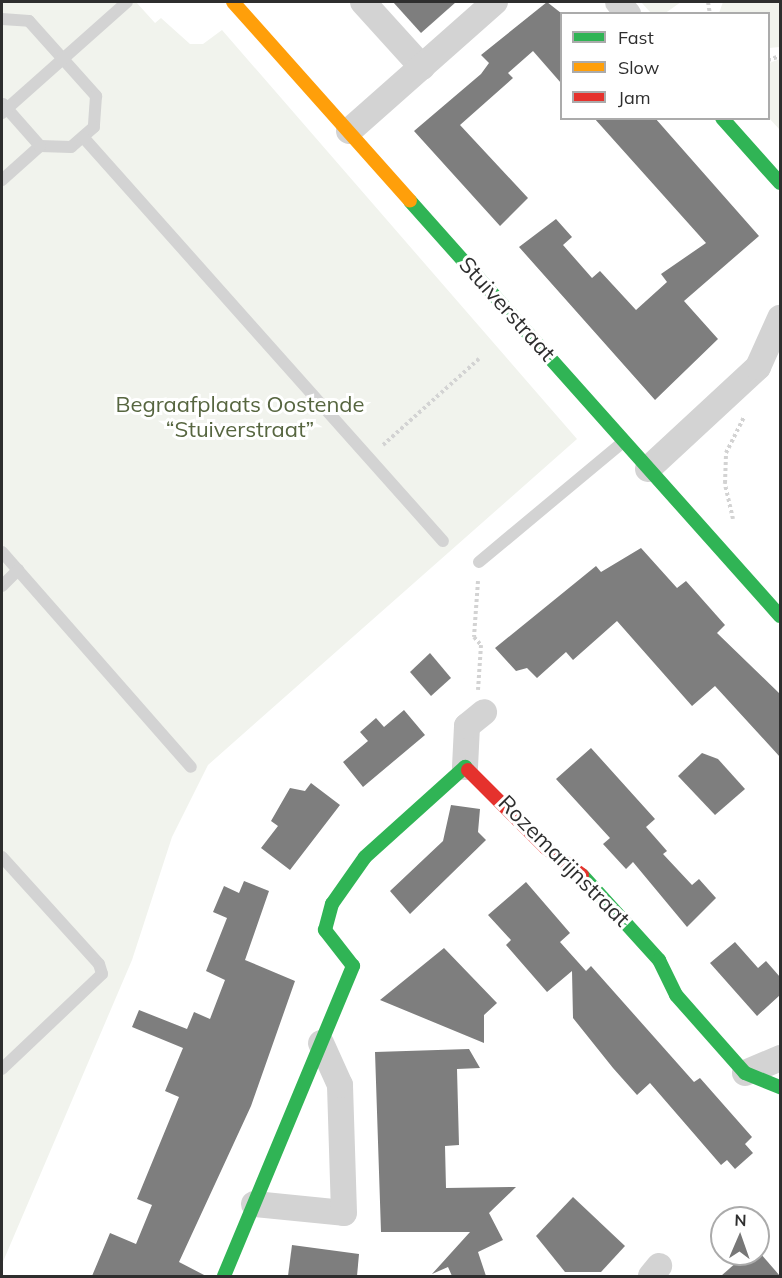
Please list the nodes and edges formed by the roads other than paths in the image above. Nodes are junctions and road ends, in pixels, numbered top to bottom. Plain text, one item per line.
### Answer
1 (127, 2) edge
2 (233, 2) edge
3 (363, 2) edge
4 (495, 2) edge
5 (2, 19) edge
6 (63, 59) junction
7 (422, 67) junction
8 (3, 108) edge
9 (724, 120) edge
10 (349, 131) junction
11 (83, 137) junction
12 (40, 146) junction
13 (2, 180) edge
14 (780, 183) edge
15 (780, 318) edge
16 (624, 441) junction
17 (648, 469) junction
18 (443, 541) dead end
19 (2, 552) edge
20 (479, 562) road end
21 (18, 570) junction
22 (2, 586) edge
23 (780, 616) edge
24 (480, 715) road end
25 (190, 767) dead end
26 (465, 767) junction
27 (2, 857) edge
28 (321, 1043) junction
29 (780, 1058) edge
30 (2, 1069) edge
31 (745, 1073) junction
32 (780, 1087) edge
33 (254, 1204) junction
34 (224, 1276) edge

1 - 6 lane
2 - 10 street, Stuiverstraat
3 - 7 street
4 - 7 street
5 - 6 lane
6 - 8 lane
6 - 11 lane
7 - 10 street
8 - 12 lane
9 - 14 street
10 - 16 street, Stuiverstraat
11 - 12 lane
11 - 18 lane
12 - 13 lane
15 - 17 street
16 - 17 street, Stuiverstraat
16 - 20 lane
17 - 23 street, Stuiverstraat
19 - 21 lane
21 - 22 lane
21 - 25 lane
24 - 26 street
26 - 28 street
26 - 31 street, Rozemarijnstraat
27 - 30 lane
28 - 33 street
28 - 33 street
29 - 31 street
31 - 32 street, Rozemarijnstraat
33 - 34 street

